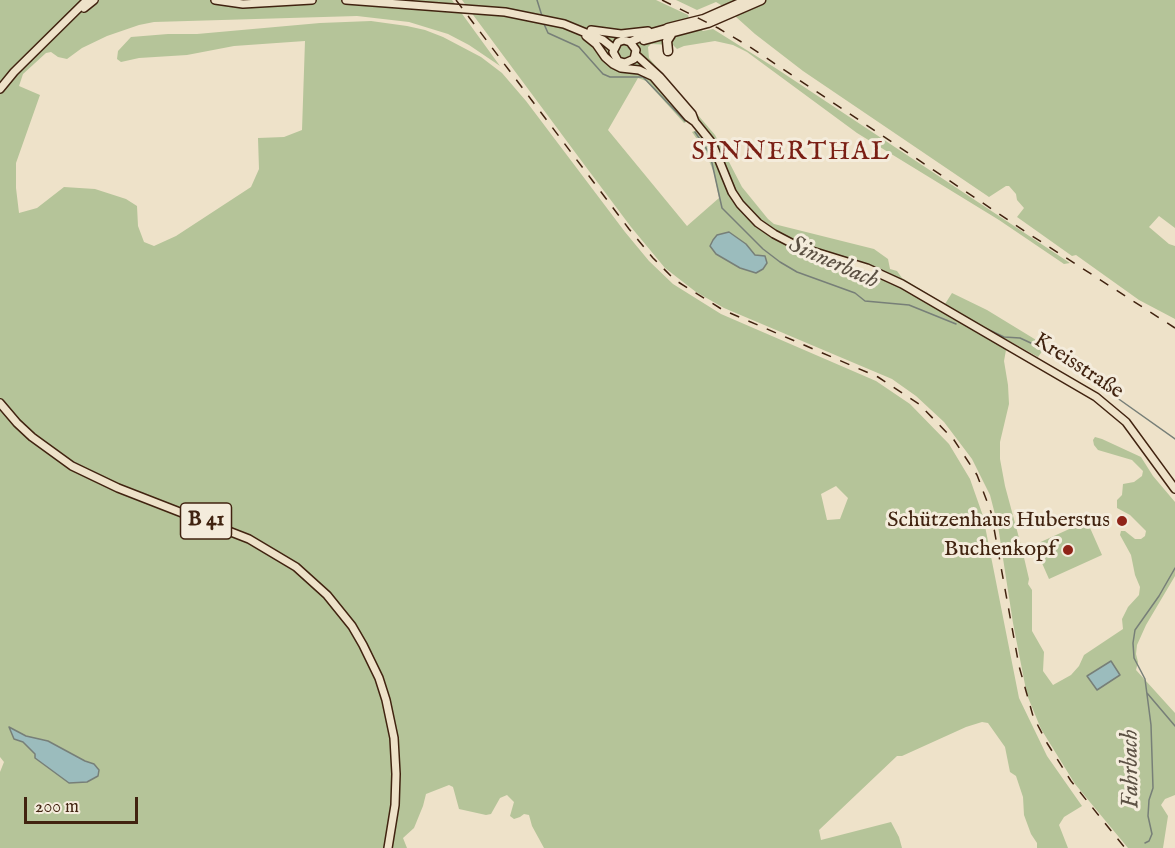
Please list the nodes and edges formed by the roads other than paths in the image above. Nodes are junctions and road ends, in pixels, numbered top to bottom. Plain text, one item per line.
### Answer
1 (89, 0) edge
2 (215, 0) edge
3 (312, 0) edge
4 (346, 0) edge
5 (747, 0) edge
6 (761, 0) edge
7 (564, 24) junction
8 (572, 28) junction
9 (591, 30) junction
10 (667, 34) junction
11 (644, 40) junction
12 (630, 42) junction
13 (616, 45) junction
14 (668, 51) dead end
15 (634, 55) junction
16 (652, 72) junction
17 (0, 89) edge
18 (0, 403) edge
19 (1175, 489) edge
20 (388, 848) edge

1 - 17 main road
2 - 3 main road
4 - 7 main road
5 - 10 highway
6 - 10 highway
7 - 8 main road
7 - 9 main road
8 - 13 main road
8 - 16 main road
9 - 10 main road
9 - 13 main road
10 - 11 highway
10 - 12 main road
10 - 14 highway
11 - 15 main road
11 - 16 main road
12 - 13 main road
12 - 15 main road
13 - 15 main road
15 - 16 main road, Kreisstraße
16 - 19 main road, Kreisstraße
18 - 20 main road, B 41

